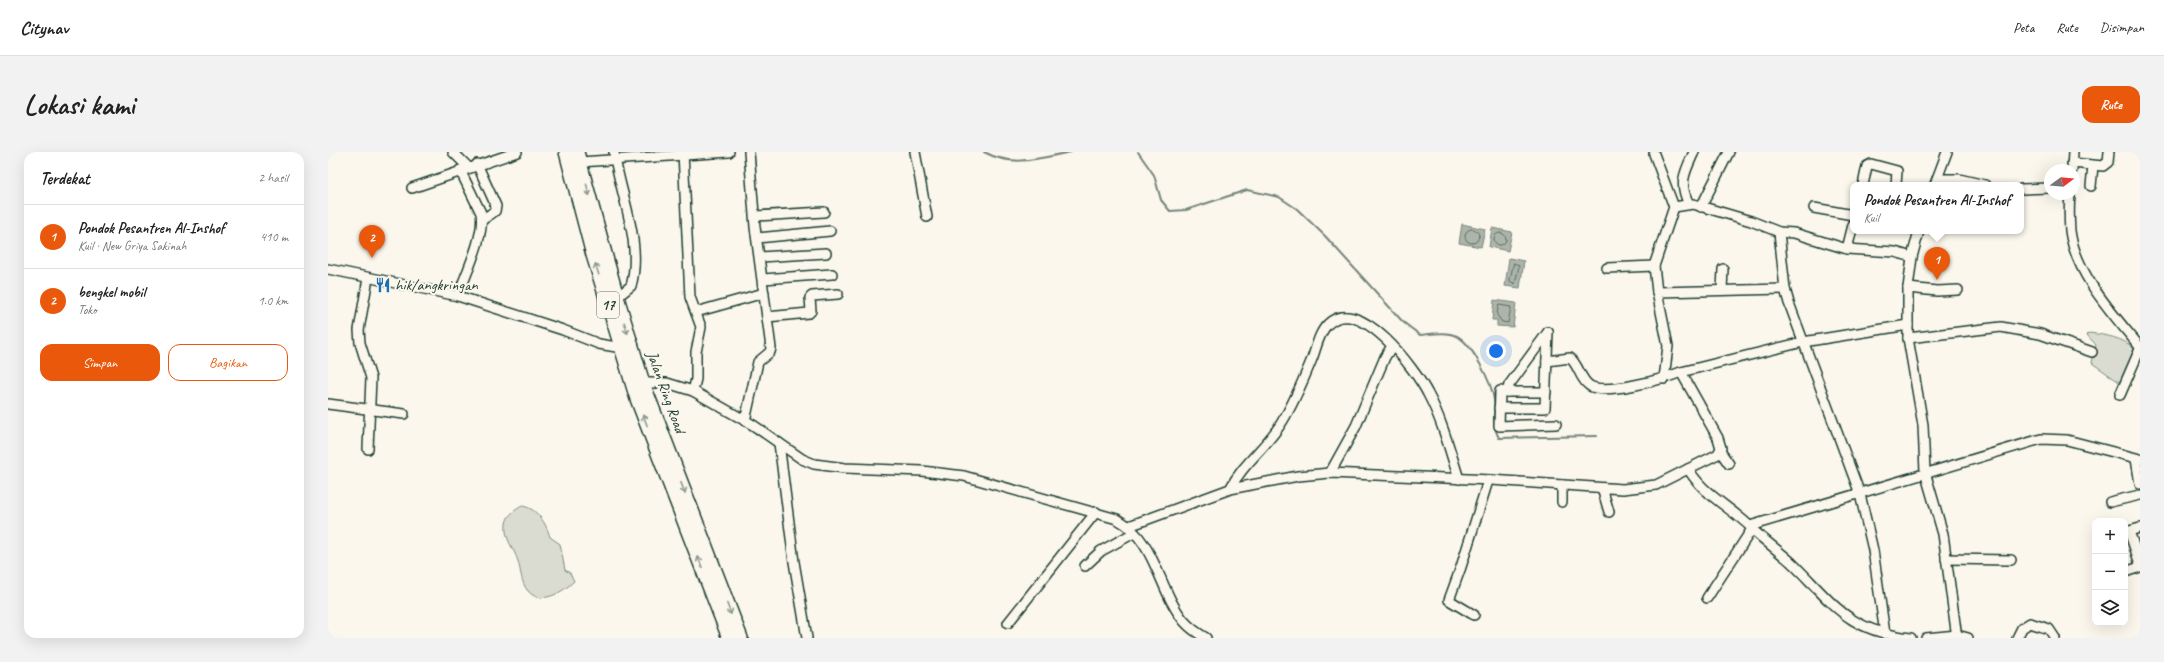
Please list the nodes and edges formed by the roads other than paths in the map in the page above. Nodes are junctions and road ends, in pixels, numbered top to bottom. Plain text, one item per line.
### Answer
1 (453, 152) edge
2 (517, 152) edge
3 (566, 152) edge
4 (729, 152) edge
5 (749, 152) edge
6 (915, 152) edge
7 (1694, 152) edge
8 (1729, 152) edge
9 (1947, 152) edge
10 (2073, 152) edge
11 (2109, 152) edge
12 (683, 153) edge
13 (1654, 154) dead end
14 (612, 157) edge
15 (582, 158) edge
16 (477, 164) junction
17 (2072, 164) edge
18 (2093, 166) junction
19 (2080, 167) edge
20 (464, 169) junction
21 (1864, 182) edge
22 (1896, 182) edge
23 (1936, 182) edge
24 (1972, 182) edge
25 (2091, 186) dead end
26 (412, 188) dead end
27 (2044, 188) edge
28 (2024, 189) edge
29 (2070, 200) edge
30 (1689, 204) junction
31 (1674, 207) junction
32 (1701, 207) junction
33 (1814, 208) dead end
34 (824, 212) dead end
35 (1850, 214) edge
36 (755, 216) junction
37 (927, 217) dead end
38 (482, 220) junction
39 (830, 232) dead end
40 (1779, 232) junction
41 (1850, 234) edge
42 (1918, 234) edge
43 (757, 238) junction
44 (1846, 249) junction
45 (826, 253) dead end
46 (760, 257) junction
47 (1912, 257) junction
48 (1654, 266) junction
49 (1607, 268) dead end
50 (328, 269) edge
51 (1724, 269) dead end
52 (832, 274) dead end
53 (368, 278) junction
54 (763, 279) junction
55 (1908, 288) junction
56 (1785, 289) junction
57 (1722, 290) junction
58 (1958, 290) dead end
59 (1657, 292) junction
60 (764, 293) junction
61 (838, 294) dead end
62 (458, 296) junction
63 (617, 297) junction
64 (696, 312) junction
65 (767, 316) junction
66 (1908, 325) junction
67 (1908, 338) junction
68 (1803, 342) junction
69 (1392, 346) junction
70 (622, 348) junction
71 (2140, 348) edge
72 (2092, 352) dead end
73 (1546, 361) junction
74 (1681, 372) junction
75 (1664, 379) junction
76 (643, 383) junction
77 (693, 391) junction
78 (1507, 392) junction
79 (1546, 392) junction
80 (2120, 395) dead end
81 (328, 404) edge
82 (1499, 408) junction
83 (369, 410) junction
84 (404, 414) dead end
85 (745, 421) junction
86 (1556, 424) dead end
87 (779, 443) junction
88 (368, 448) dead end
89 (1720, 452) junction
90 (2138, 459) edge
91 (1729, 464) dead end
92 (1688, 469) junction
93 (1330, 472) junction
94 (1925, 472) junction
95 (1459, 479) junction
96 (1490, 480) junction
97 (2140, 484) edge
98 (1562, 485) junction
99 (1602, 488) junction
100 (1230, 489) junction
101 (1860, 494) junction
102 (2140, 495) edge
103 (1562, 502) dead end
104 (2110, 502) dead end
105 (1096, 512) junction
106 (1608, 512) dead end
107 (1751, 527) junction
108 (2140, 528) edge
109 (1132, 529) junction
110 (2128, 532) edge
111 (2128, 535) edge
112 (1946, 559) junction
113 (2011, 560) dead end
114 (1085, 566) dead end
115 (2140, 566) edge
116 (2128, 571) edge
117 (1707, 598) dead end
118 (1474, 615) dead end
119 (1008, 623) dead end
120 (1885, 634) junction
121 (1957, 637) edge
122 (729, 638) edge
123 (740, 638) edge
124 (807, 638) edge
125 (1206, 638) edge
126 (1911, 638) edge
127 (1926, 638) edge
128 (1968, 638) edge
129 (2017, 638) edge
130 (2055, 638) edge

1 - 20 street
2 - 16 street
70 -> 3 highway, Jalan Ring Road / 17
4 - 12 street
5 - 36 street
6 - 37 street
7 - 30 street
8 - 32 street
9 - 23 street
10 - 17 street
11 - 18 street
12 - 14 street
12 - 64 street
13 - 31 street
14 - 15 street
14 - 63 street
15 -> 63 highway, Jalan Ring Road / 17
16 - 20 street
16 - 38 street
18 - 19 street
18 - 25 street
20 - 26 street
20 - 38 street
21 - 22 street
23 - 24 street
27 - 28 street
29 - 71 street
30 - 31 street
30 - 32 street
31 - 48 street
32 - 40 street
33 - 35 street
34 - 36 street
36 - 43 street
38 - 62 street
39 - 43 street
40 - 44 street
40 - 56 street
41 - 44 street
42 - 47 street
43 - 46 street
44 - 47 street
45 - 46 street
46 - 54 street
47 - 55 street
48 - 49 street
48 - 59 street
50 - 53 street
51 - 57 street
52 - 54 street
53 - 62 street
53 - 83 street
54 - 60 street
55 - 58 street
55 - 66 street
56 - 57 street
56 - 68 street
57 - 59 street
59 - 75 street
60 - 64 street
60 - 65 street
61 - 65 street
62 - 70 street
63 -> 76 highway, Jalan Ring Road / 17
64 - 77 street
65 - 85 street
66 - 67 street
66 - 68 street
67 - 72 street
67 - 94 street
68 - 74 street
68 - 101 street
69 - 93 street
69 - 95 street
69 - 100 street
122 -> 70 highway, Jalan Ring Road / 17
71 - 80 street
73 - 75 street
73 - 78 street
73 - 79 street
74 - 75 street
74 - 89 street
76 - 77 street
76 -> 123 highway, Jalan Ring Road / 17
77 - 85 street
78 - 79 street
78 - 82 street
79 - 82 street
81 - 83 street
82 - 86 street
83 - 84 street
83 - 88 street
85 - 87 street
87 - 105 street
87 - 124 street
89 - 91 street
89 - 92 street
90 - 94 street
90 - 97 street
92 - 99 street
92 - 107 street
93 - 95 street
93 - 100 street
94 - 101 street
94 - 112 street
95 - 96 street
96 - 98 street
96 - 118 street
98 - 99 street
98 - 103 street
99 - 106 street
100 - 109 street
101 - 107 street
101 - 120 street
102 - 104 street
105 - 109 street
105 - 119 street
107 - 117 street
107 - 120 street
108 - 110 street
109 - 114 street
109 - 125 street
111 - 115 street
112 - 113 street
112 - 121 street
115 - 116 street
120 - 126 street
121 - 127 street
121 - 128 street
129 - 130 street

